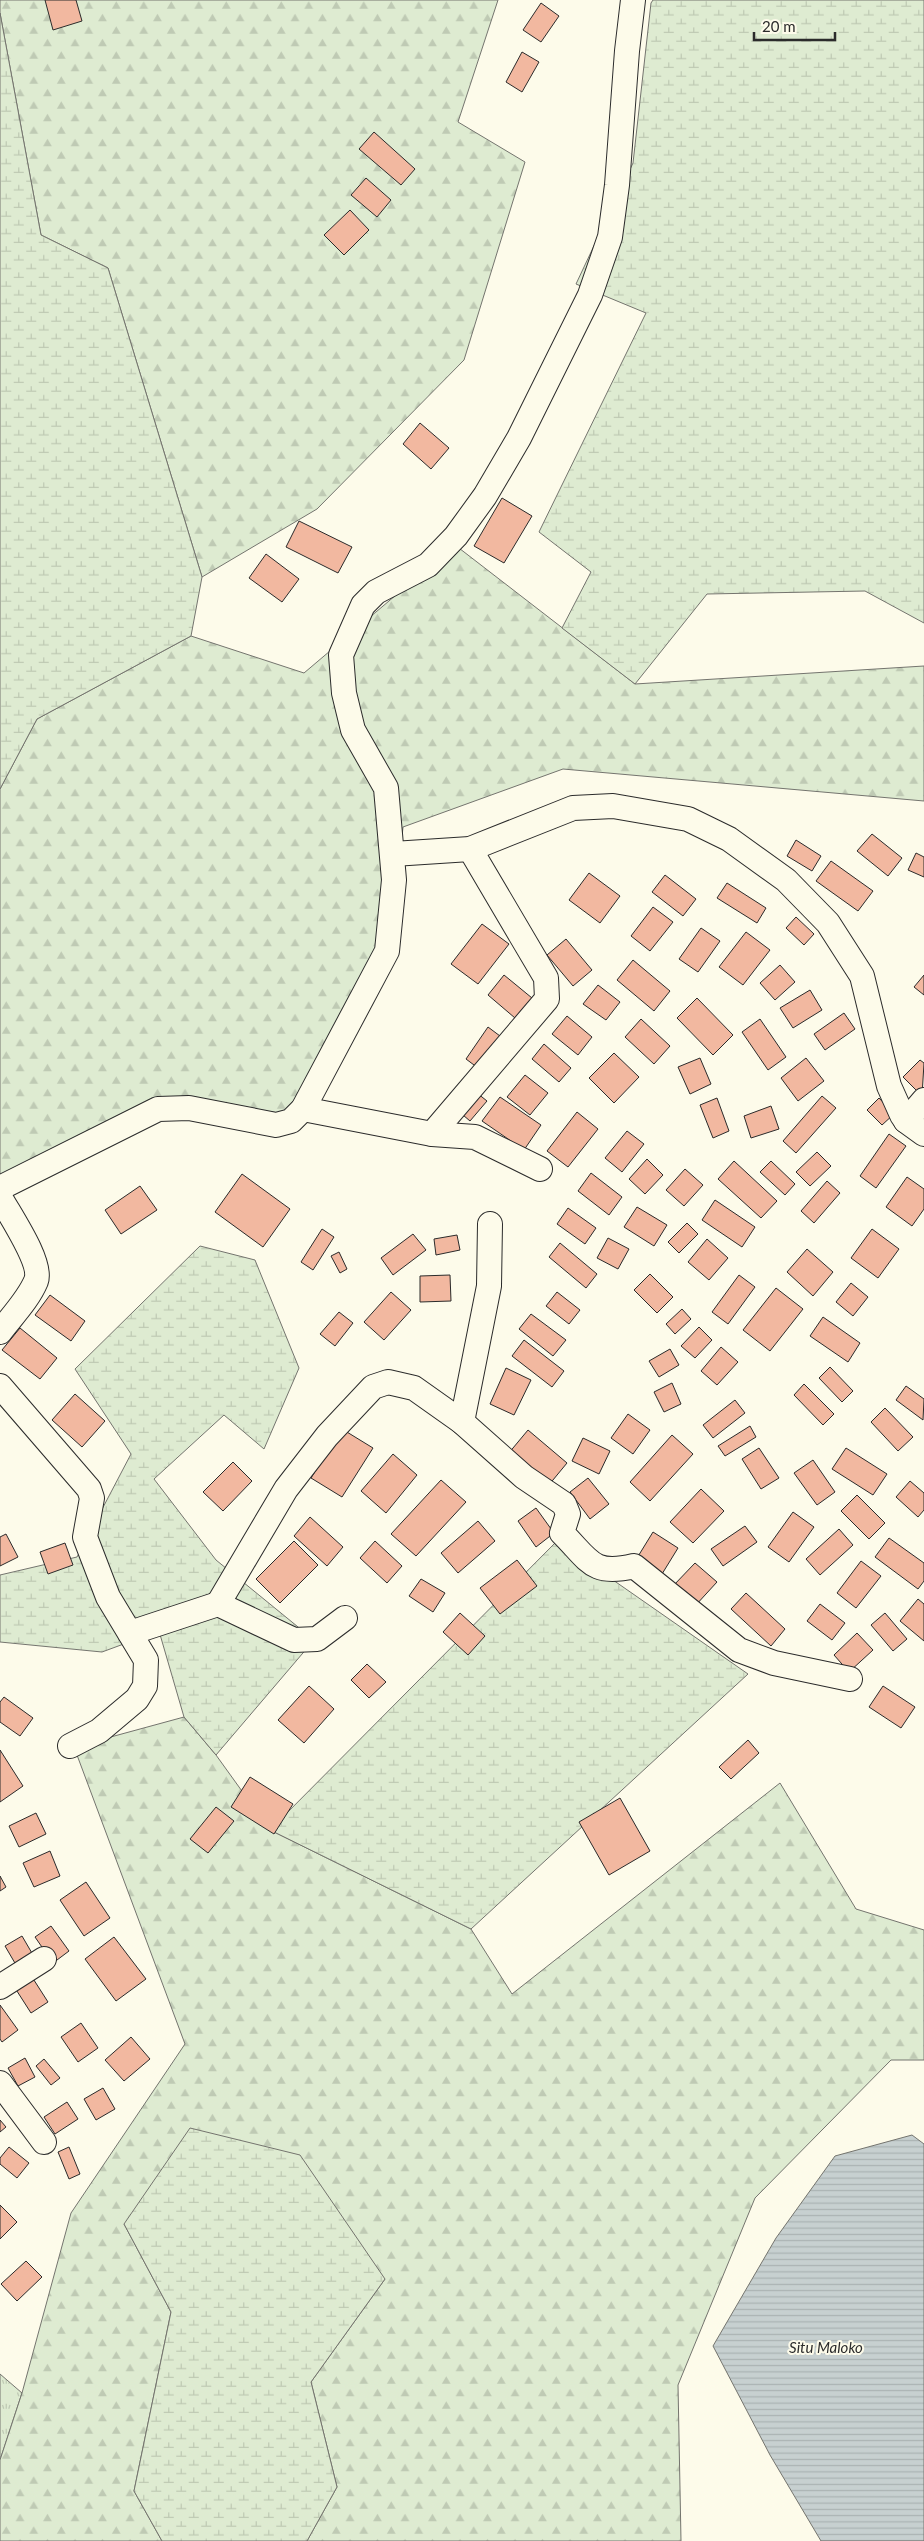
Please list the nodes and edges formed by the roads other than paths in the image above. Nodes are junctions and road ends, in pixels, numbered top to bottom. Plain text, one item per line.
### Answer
1 (633, 0) edge
2 (470, 849) junction
3 (392, 854) junction
4 (924, 1100) edge
5 (303, 1109) junction
6 (915, 1127) edge
7 (432, 1134) junction
8 (540, 1169) dead end
9 (0, 1188) edge
10 (0, 1197) edge
11 (490, 1224) dead end
12 (0, 1332) edge
13 (0, 1386) edge
14 (462, 1422) junction
15 (218, 1604) junction
16 (345, 1618) dead end
17 (130, 1633) junction
18 (850, 1679) dead end
19 (70, 1746) dead end
20 (44, 1959) dead end
21 (0, 1987) edge
22 (0, 2082) edge
23 (44, 2142) dead end

1 - 3 street
2 - 3 street
2 - 6 street
2 - 7 street
3 - 5 street
4 - 6 street
5 - 7 street
5 - 9 street
7 - 8 street
10 - 12 street
11 - 14 street
13 - 17 street
14 - 15 street
14 - 18 street
15 - 16 street
15 - 17 street
17 - 19 street
20 - 21 street
22 - 23 street

